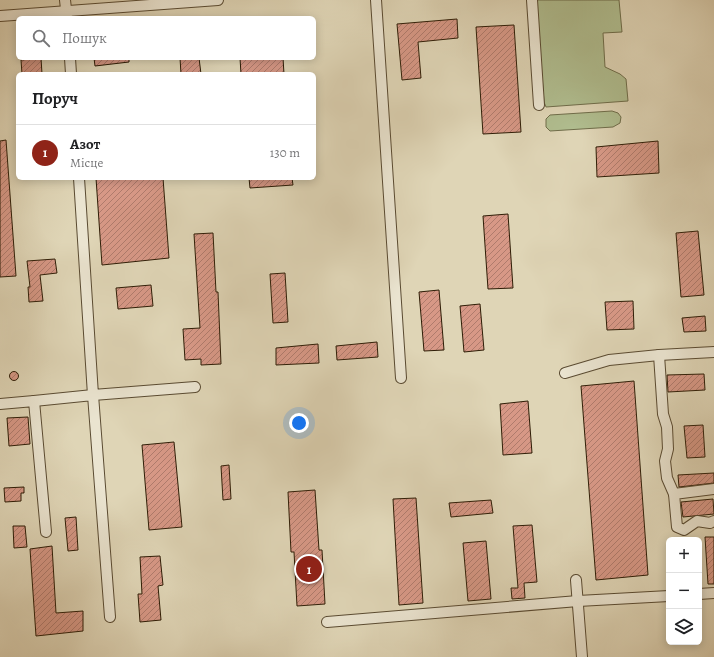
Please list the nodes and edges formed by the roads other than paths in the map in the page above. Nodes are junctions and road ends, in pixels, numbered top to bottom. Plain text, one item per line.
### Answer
1 (65, 0) edge
2 (218, 0) edge
3 (376, 0) edge
4 (532, 0) edge
5 (66, 15) edge
6 (0, 16) edge
7 (70, 60) edge
8 (71, 72) edge
9 (539, 105) dead end
10 (79, 180) edge
11 (714, 352) edge
12 (659, 355) junction
13 (565, 372) dead end
14 (401, 378) dead end
15 (195, 387) dead end
16 (93, 396) junction
17 (34, 401) junction
18 (0, 404) edge
19 (714, 489) edge
20 (674, 494) junction
21 (714, 521) edge
22 (46, 532) dead end
23 (576, 580) dead end
24 (714, 592) edge
25 (702, 594) edge
26 (666, 596) edge
27 (578, 601) junction
28 (110, 617) dead end
29 (327, 622) dead end
30 (582, 657) edge

1 - 5 lane
2 - 5 lane
3 - 14 lane
4 - 9 lane
5 - 6 lane
7 - 8 lane
10 - 16 lane
11 - 12 lane
12 - 13 lane
12 - 20 lane
15 - 16 lane
16 - 17 lane
16 - 28 lane
17 - 18 lane
17 - 22 lane
19 - 20 lane
20 - 21 lane
23 - 27 lane
24 - 25 lane
26 - 27 lane
27 - 29 lane
27 - 30 lane

